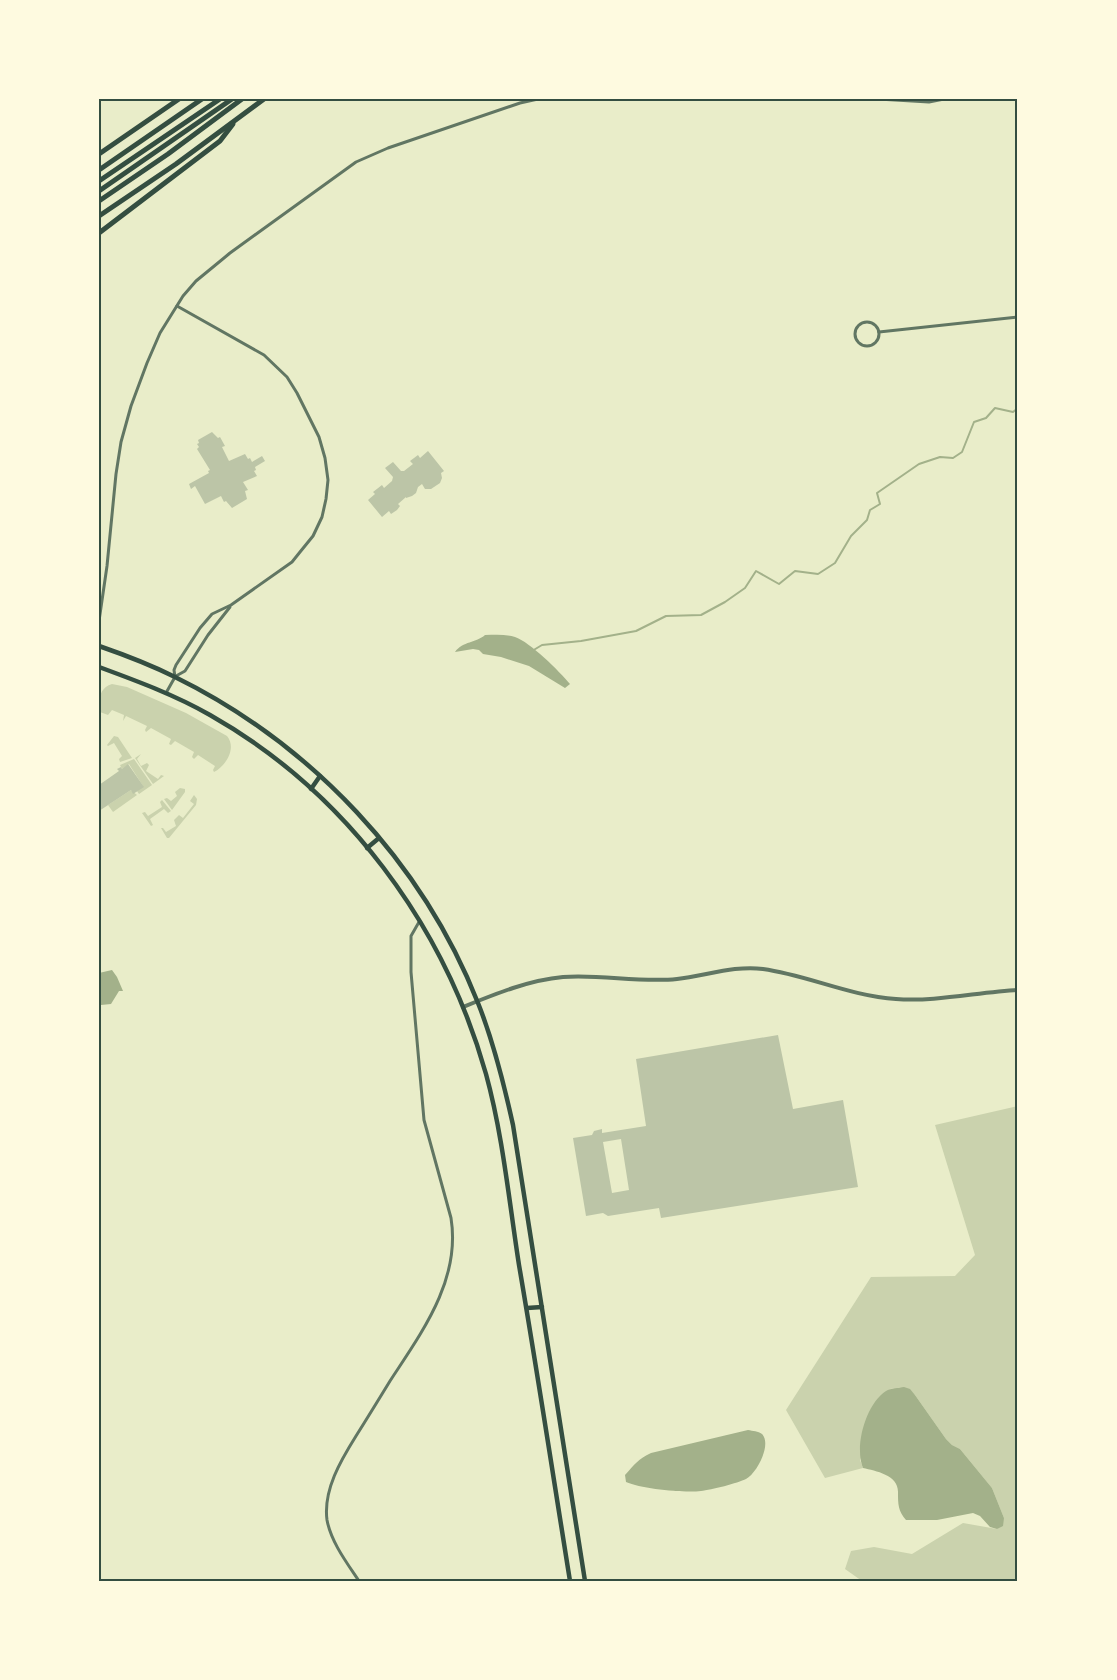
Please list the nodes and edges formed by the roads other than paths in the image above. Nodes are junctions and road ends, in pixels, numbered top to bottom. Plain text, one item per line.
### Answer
1 (179, 99) edge
2 (202, 99) edge
3 (220, 99) edge
4 (232, 99) edge
5 (242, 99) edge
6 (264, 99) edge
7 (538, 99) edge
8 (878, 99) edge
9 (944, 99) edge
10 (236, 120) junction
11 (99, 154) edge
12 (99, 170) edge
13 (99, 180) edge
14 (99, 191) edge
15 (99, 201) edge
16 (99, 216) edge
17 (99, 232) edge
18 (177, 306) junction
19 (1018, 316) edge
20 (879, 332) junction
21 (231, 605) junction
22 (99, 621) edge
23 (99, 646) edge
24 (99, 667) edge
25 (175, 677) junction
26 (166, 693) junction
27 (320, 776) junction
28 (311, 789) junction
29 (380, 838) junction
30 (367, 848) junction
31 (420, 920) junction
32 (1018, 990) edge
33 (477, 1002) junction
34 (463, 1007) junction
35 (542, 1307) junction
36 (526, 1308) junction
37 (562, 1438) junction
38 (548, 1441) junction
39 (359, 1581) edge
40 (570, 1581) edge
41 (585, 1581) edge

1 - 11 highway
2 - 12 highway
3 - 13 highway
4 - 14 highway
5 - 15 highway
6 - 10 highway
7 - 18 street
8 - 9 street
10 - 16 highway
10 - 17 highway
18 - 21 street
18 - 22 street
19 - 20 street
20 - 20 street
21 - 25 street
21 - 25 street
23 - 25 main road
24 - 26 main road
25 - 26 street
25 - 27 main road
26 - 28 main road
27 - 28 main road
27 - 29 main road
28 - 30 main road
29 - 30 main road
29 - 33 main road
30 - 31 main road
31 - 34 main road
31 - 39 street
32 - 33 street
33 - 34 street
33 - 35 main road
34 - 36 main road
35 - 36 main road
35 - 37 main road
36 - 38 main road
37 - 38 main road
37 - 41 main road
38 - 40 main road

